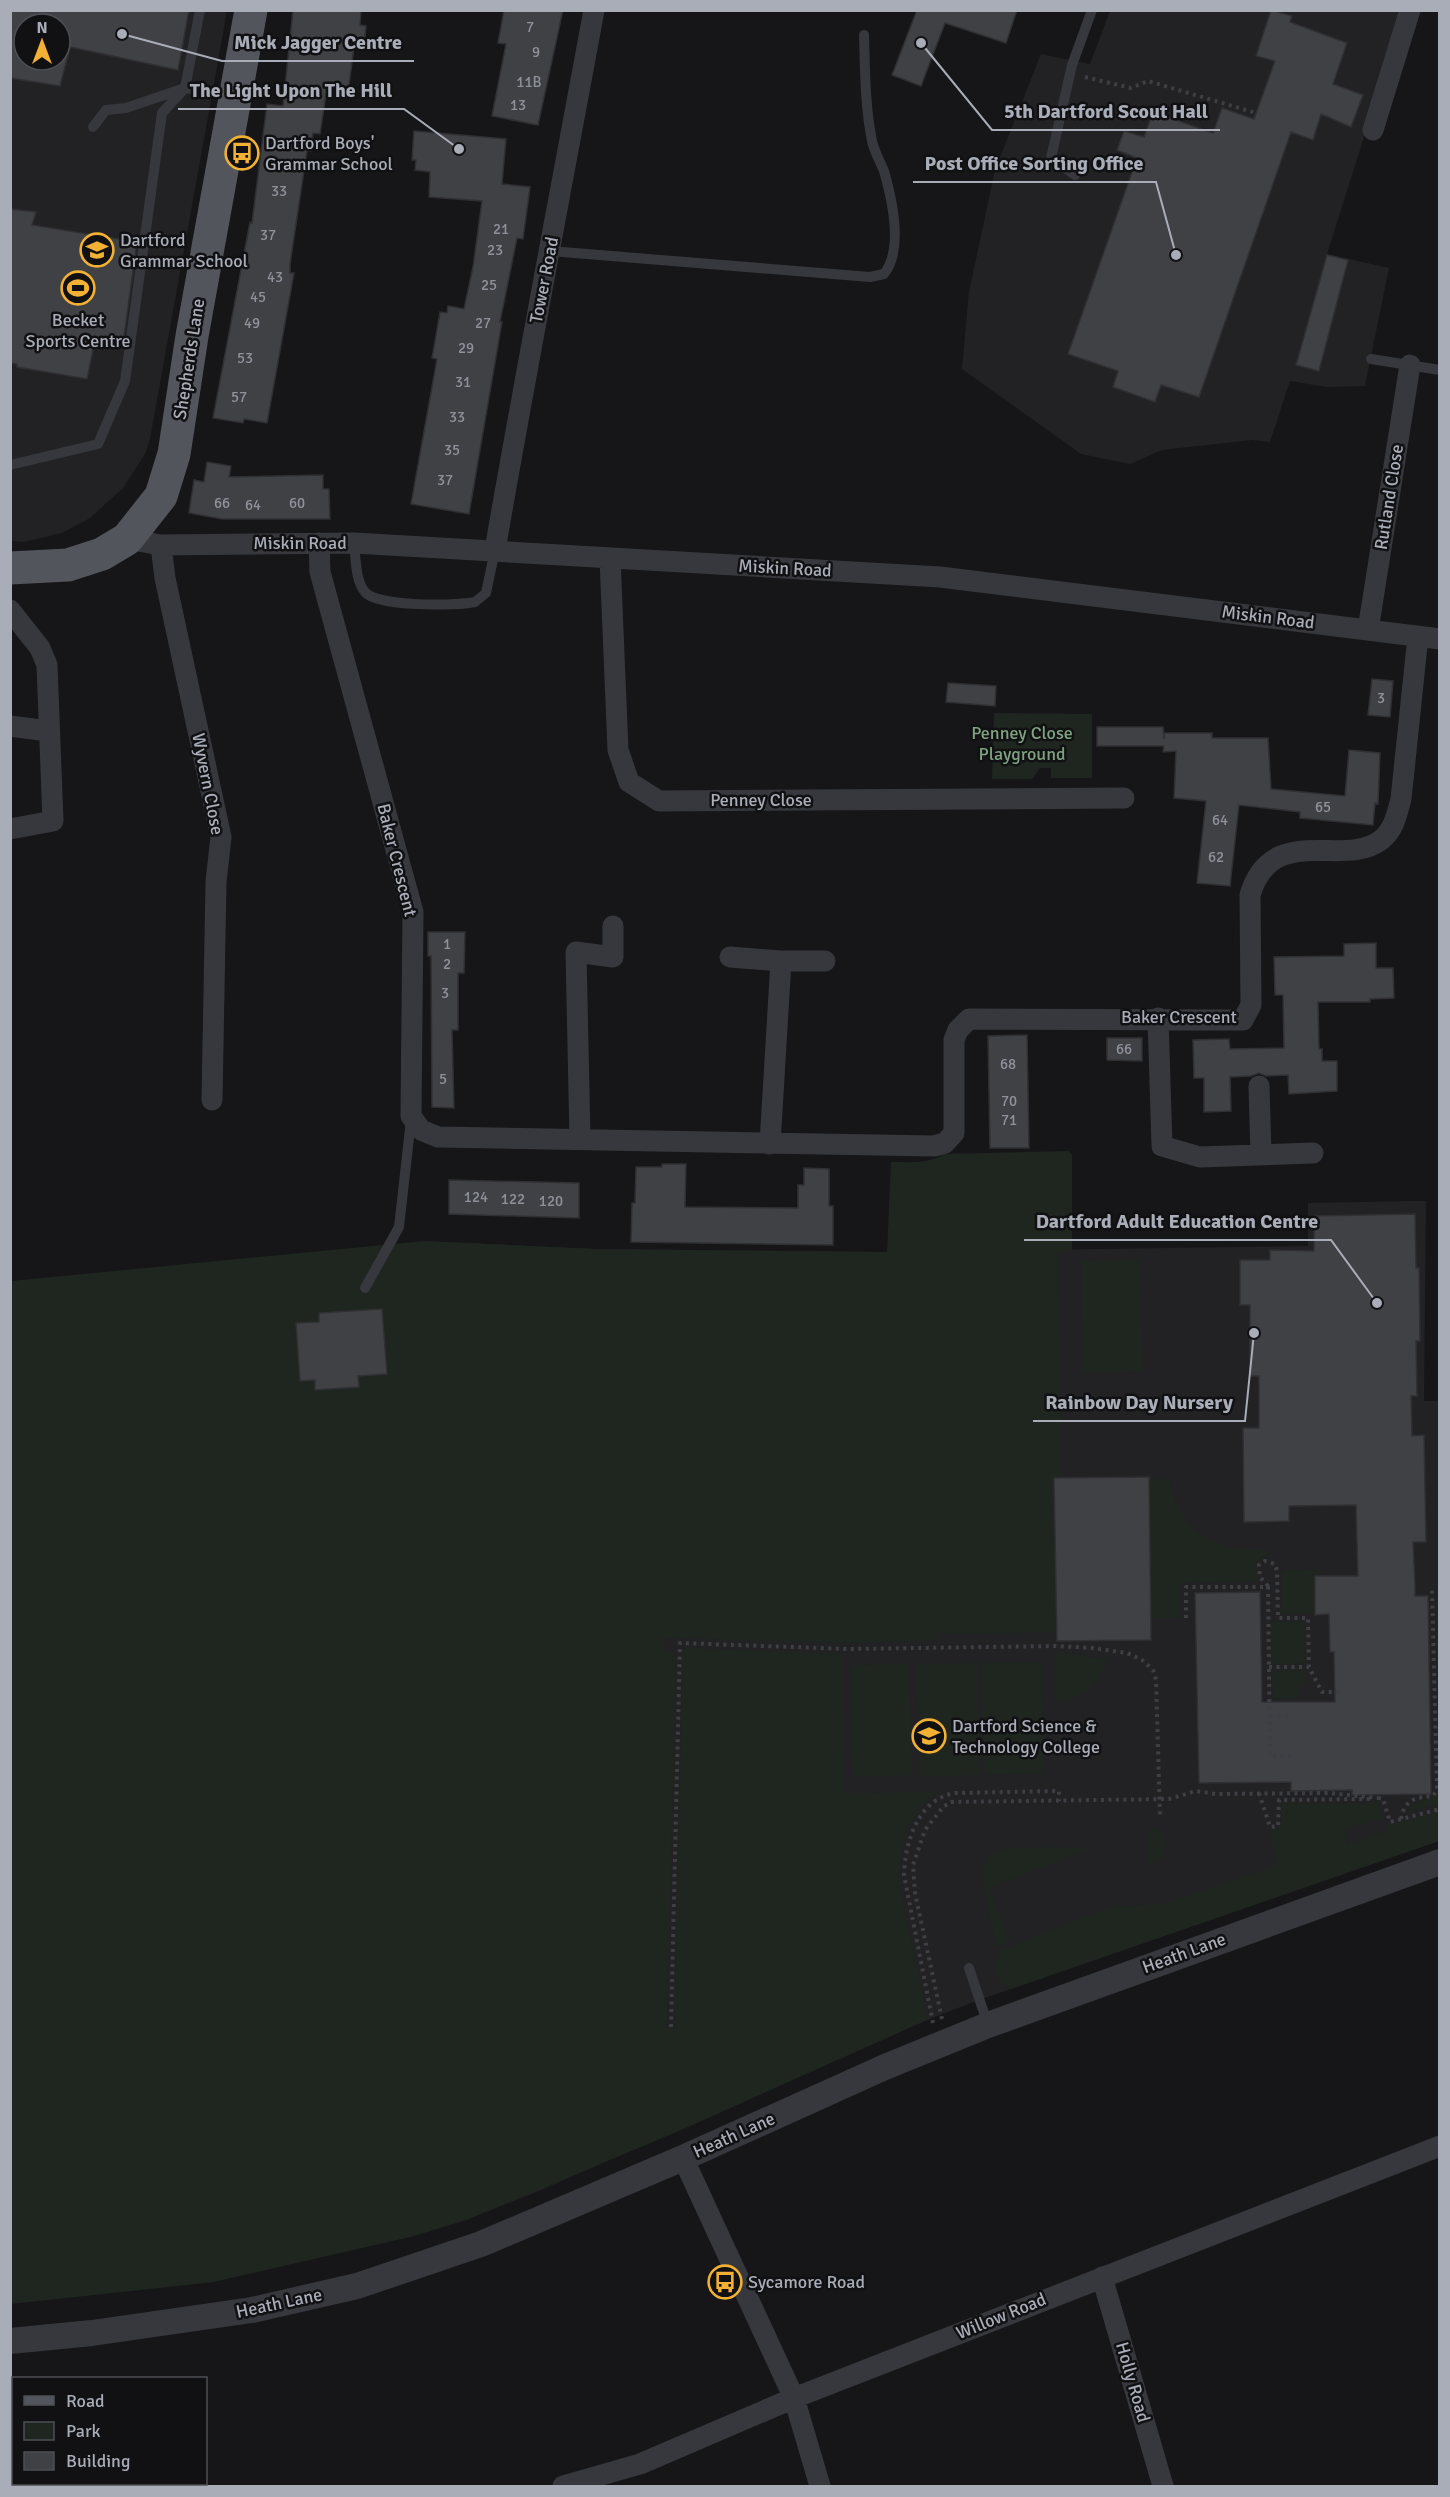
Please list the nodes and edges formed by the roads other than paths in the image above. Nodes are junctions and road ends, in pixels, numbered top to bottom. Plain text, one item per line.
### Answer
1 (200, 10) edge
2 (251, 10) edge
3 (594, 10) edge
4 (1092, 10) edge
5 (1410, 10) edge
6 (864, 35) dead end
7 (185, 88) junction
8 (236, 95) junction
9 (93, 127) dead end
10 (1373, 130) dead end
11 (1075, 175) dead end
12 (550, 251) junction
13 (1371, 359) dead end
14 (1410, 365) junction
15 (1440, 370) edge
16 (10, 465) edge
17 (127, 539) junction
18 (319, 543) junction
19 (354, 543) junction
20 (161, 544) junction
21 (495, 550) junction
22 (610, 558) junction
23 (10, 568) edge
24 (10, 610) edge
25 (1368, 630) junction
26 (1418, 636) junction
27 (1440, 639) edge
28 (10, 726) edge
29 (48, 731) junction
30 (1124, 798) dead end
31 (10, 829) edge
32 (613, 926) dead end
33 (730, 957) dead end
34 (780, 961) junction
35 (825, 961) dead end
36 (1158, 1018) junction
37 (1259, 1086) dead end
38 (212, 1100) dead end
39 (411, 1116) junction
40 (580, 1139) junction
41 (770, 1144) junction
42 (1313, 1153) dead end
43 (1261, 1155) junction
44 (365, 1288) dead end
45 (1440, 1862) edge
46 (969, 1968) dead end
47 (988, 2025) junction
48 (1440, 2146) edge
49 (683, 2158) junction
50 (1102, 2277) junction
51 (10, 2341) edge
52 (794, 2398) junction
53 (563, 2487) edge
54 (819, 2487) edge
55 (1163, 2487) edge

1 - 7 lane
2 - 8 main road, Shepherds Lane
3 - 12 street, Tower Road
4 - 11 lane
5 - 10 street
6 - 12 lane
7 - 8 lane
7 - 9 lane
7 - 16 lane
8 - 17 main road, Shepherds Lane
12 - 21 street, Tower Road
13 - 14 lane
14 - 15 lane
14 - 25 street, Rutland Close
17 - 20 street, Miskin Road
17 - 23 main road, Shepherds Lane
18 - 19 street, Miskin Road
18 - 20 street, Miskin Road
18 - 39 street, Baker Crescent
19 - 21 street, Miskin Road
19 - 21 lane
20 - 38 street, Wyvern Close
21 - 22 street, Miskin Road
22 - 25 street, Miskin Road
22 - 30 street, Penney Close
24 - 29 street
25 - 26 street, Miskin Road
26 - 27 street, Miskin Road
26 - 36 street, Baker Crescent
28 - 29 street
29 - 31 street
32 - 40 street
33 - 34 street
34 - 35 street
34 - 41 street
36 - 41 street, Baker Crescent
36 - 43 street
37 - 43 street
39 - 40 street, Baker Crescent
39 - 44 lane
40 - 41 street, Baker Crescent
42 - 43 street
45 - 47 street, Heath Lane
46 - 47 lane
47 - 49 street, Heath Lane
48 - 50 street, Willow Road
49 - 51 street, Heath Lane
49 - 52 street
50 - 52 street, Willow Road
50 - 55 street, Holly Road
52 - 53 street, Willow Road
52 - 54 street

